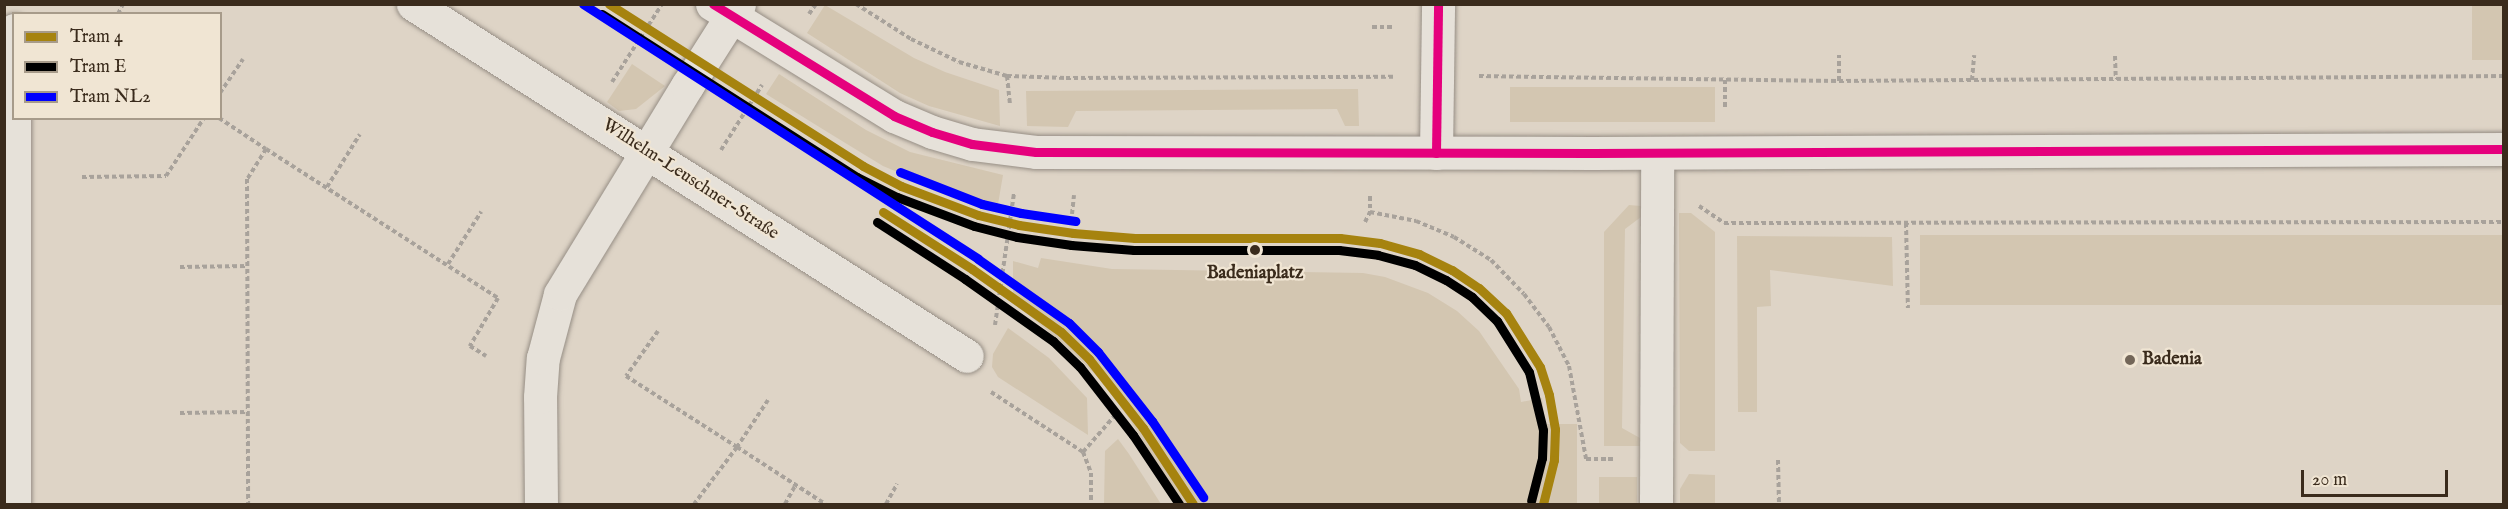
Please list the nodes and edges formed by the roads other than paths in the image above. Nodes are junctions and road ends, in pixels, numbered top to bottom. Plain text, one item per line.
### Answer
1 (413, 4) edge
2 (1438, 4) edge
3 (728, 9) edge
4 (14, 120) edge
5 (2504, 149) edge
6 (646, 151) junction
7 (1436, 153) junction
8 (1657, 153) junction
9 (971, 359) road end
10 (14, 504) edge
11 (541, 504) edge
12 (1656, 504) edge

1 - 6 street, Wilhelm-Leuschner-Straße
2 - 7 street
3 - 6 street
3 - 7 street
4 - 10 street
5 - 8 street
6 - 9 street, Wilhelm-Leuschner-Straße
6 - 11 street
7 - 8 street
8 - 12 street

